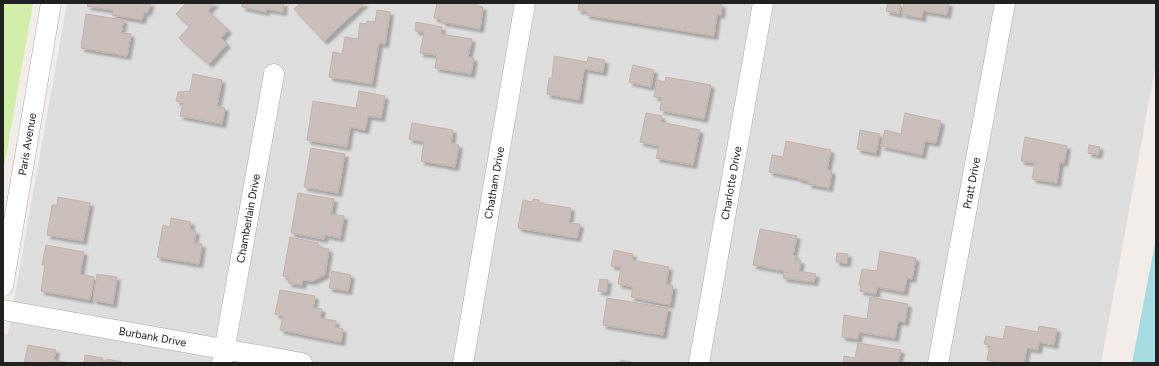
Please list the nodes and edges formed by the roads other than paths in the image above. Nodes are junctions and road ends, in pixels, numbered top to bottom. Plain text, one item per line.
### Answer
1 (51, 3) edge
2 (525, 3) edge
3 (763, 3) edge
4 (1005, 3) edge
5 (274, 74) dead end
6 (3, 286) edge
7 (3, 310) edge
8 (223, 356) edge
9 (302, 363) edge
10 (463, 363) edge
11 (699, 363) edge
12 (938, 363) edge

1 - 6 street, Paris Avenue
2 - 10 street, Chatham Drive
3 - 11 street, Charlotte Drive
4 - 12 street, Pratt Drive
5 - 8 street, Chamberlain Drive
7 - 8 street, Burbank Drive
8 - 9 street, Burbank Drive

